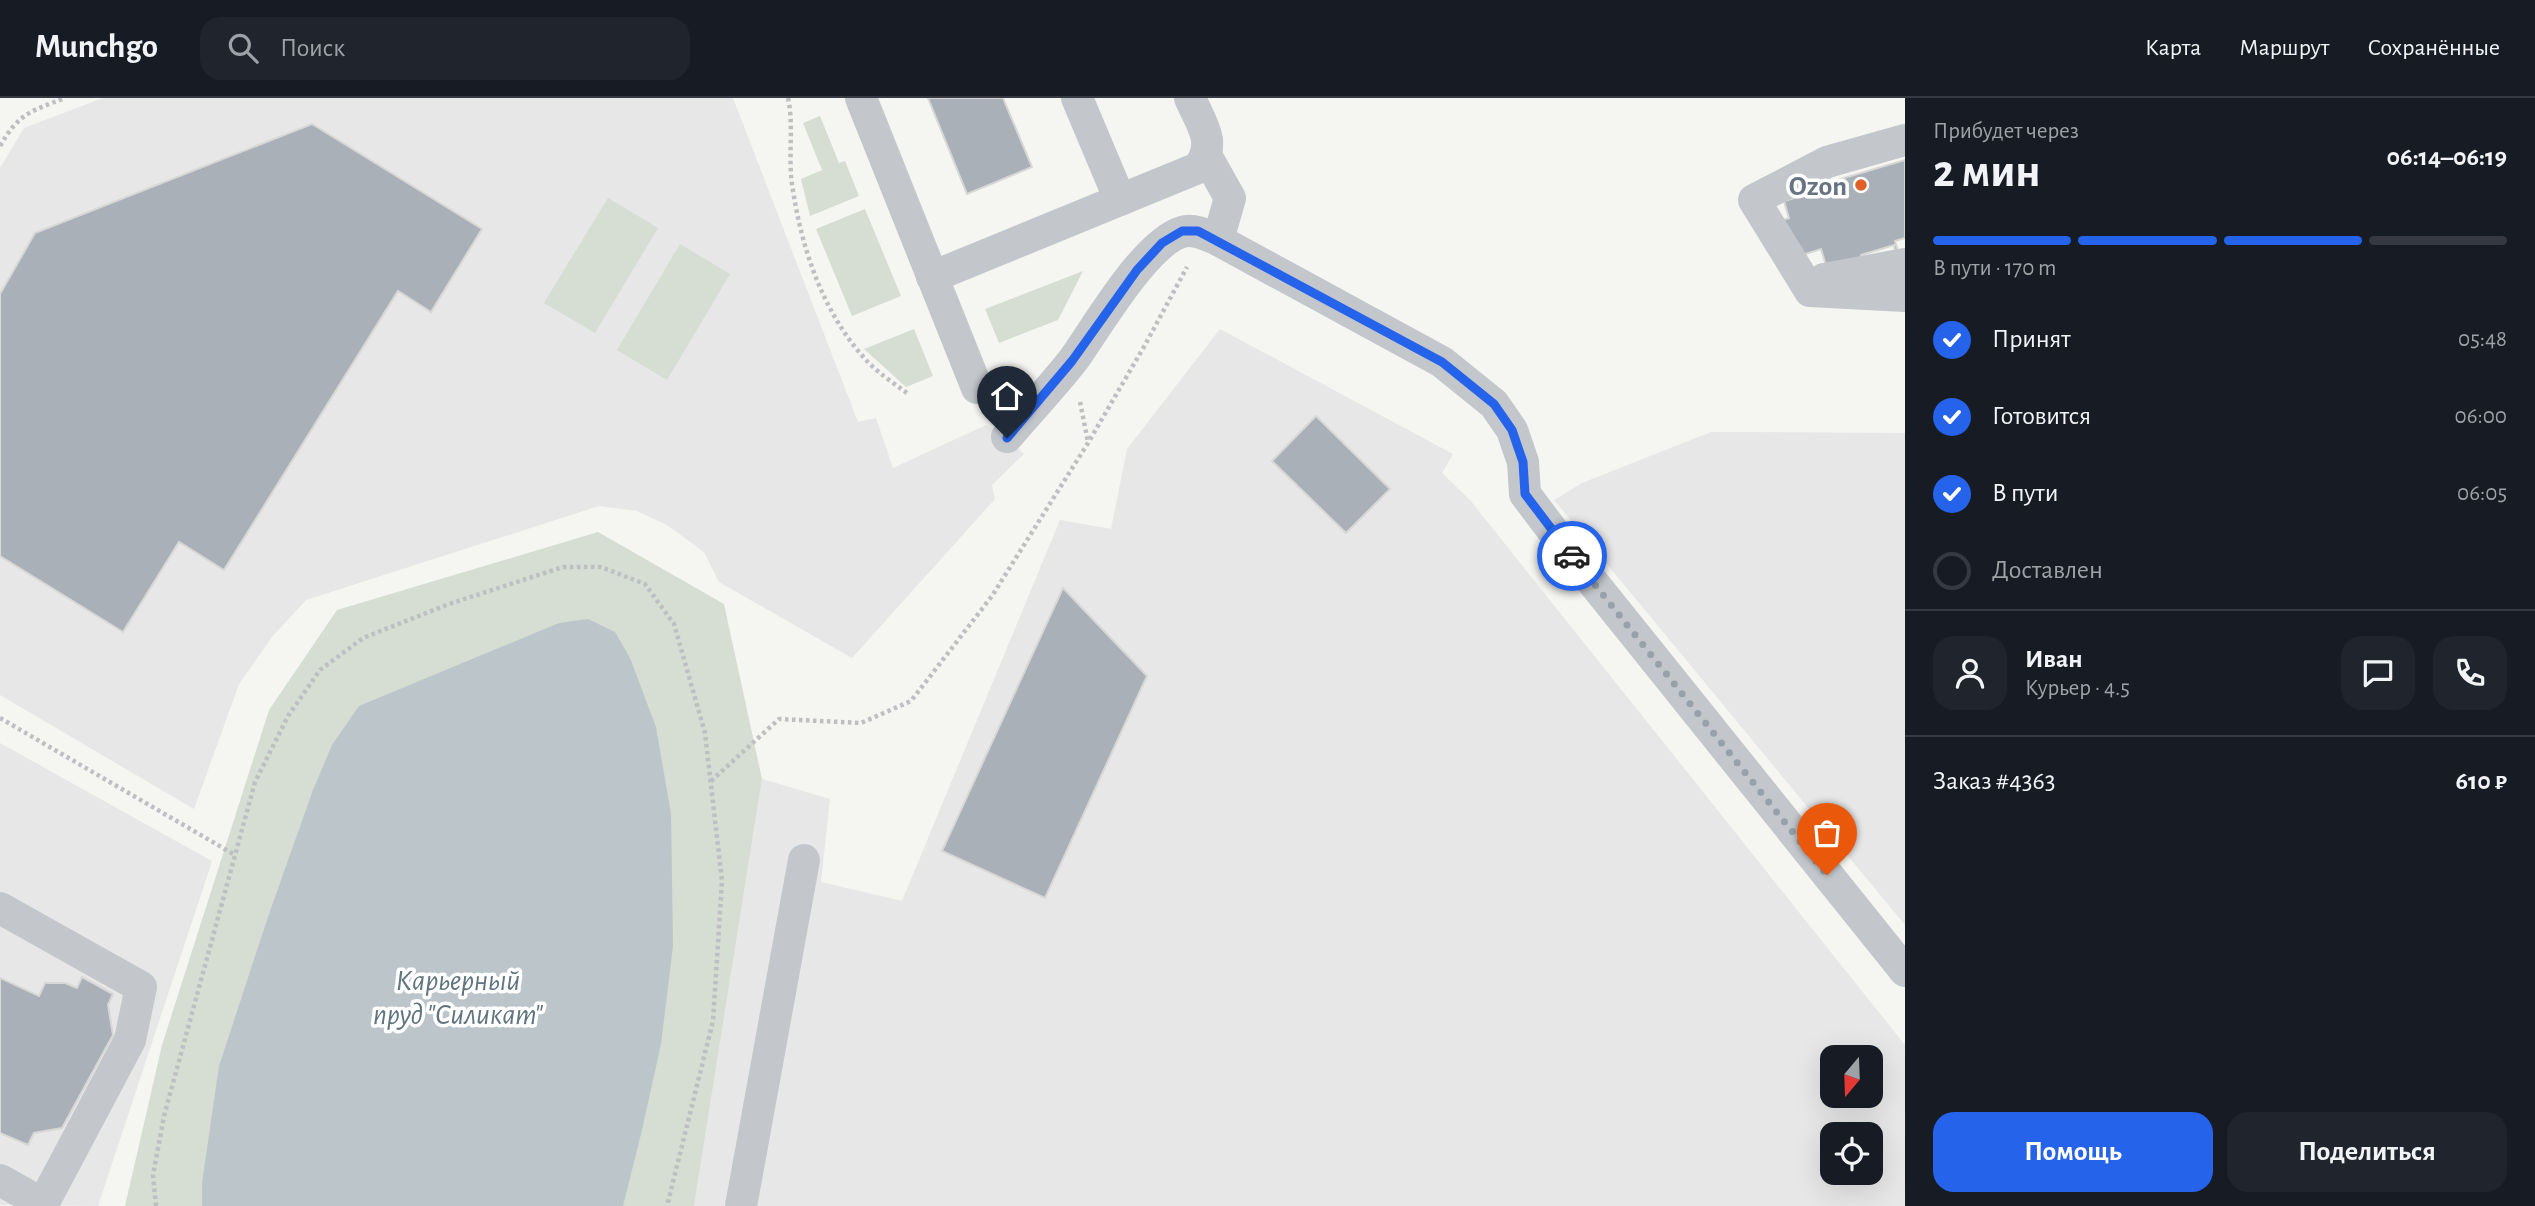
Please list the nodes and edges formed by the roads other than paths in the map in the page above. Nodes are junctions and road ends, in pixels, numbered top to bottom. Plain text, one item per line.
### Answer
1 (861, 98) edge
2 (1077, 98) edge
3 (1190, 98) edge
4 (1905, 140) edge
5 (1207, 157) junction
6 (1120, 200) junction
7 (1211, 237) junction
8 (1905, 264) edge
9 (932, 276) junction
10 (1805, 283) junction
11 (1905, 296) edge
12 (977, 388) dead end
13 (1007, 438) dead end
14 (804, 860) dead end
15 (0, 908) edge
16 (1905, 971) edge
17 (0, 1180) edge
18 (741, 1206) edge

1 - 9 street
2 - 6 street
3 - 5 street
4 - 10 street
5 - 6 street
5 - 7 street
6 - 9 street
7 - 13 street
7 - 16 street
8 - 10 street
9 - 12 street
10 - 11 street
14 - 18 street
15 - 17 street

